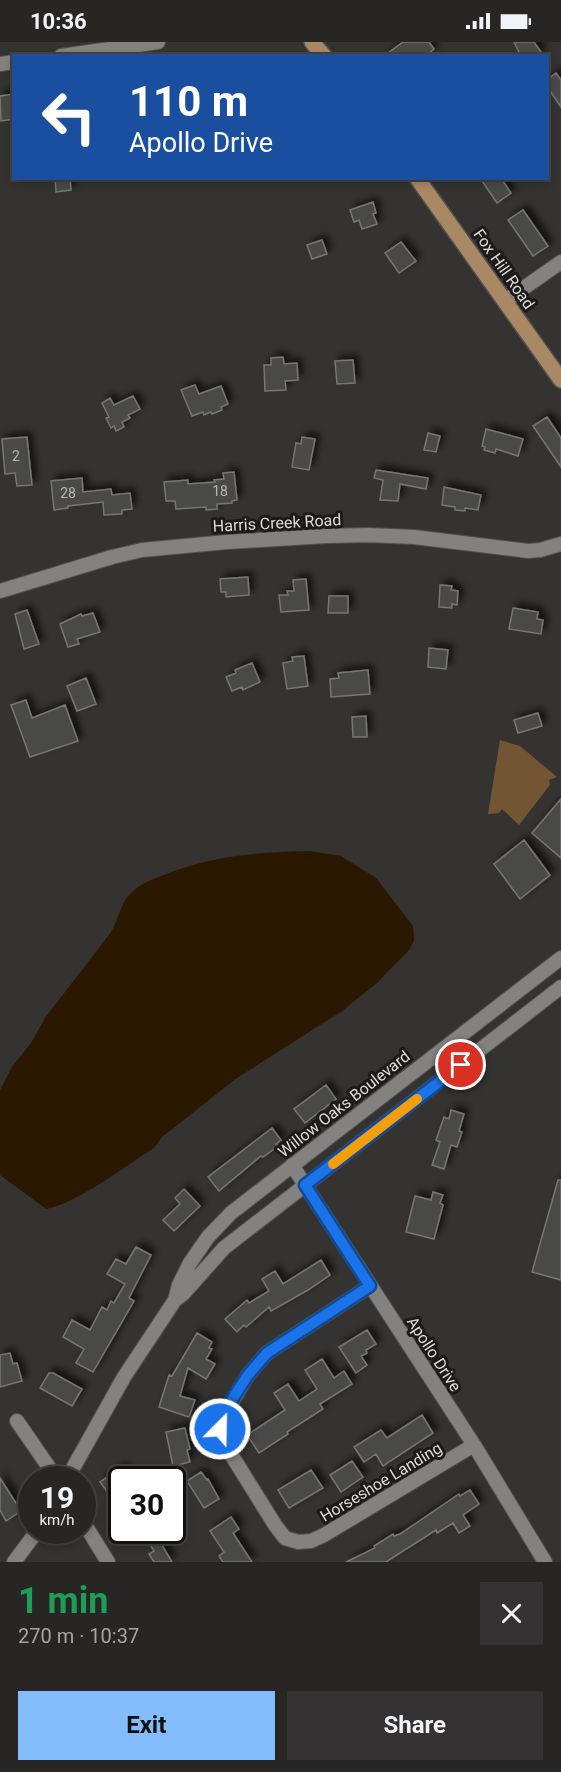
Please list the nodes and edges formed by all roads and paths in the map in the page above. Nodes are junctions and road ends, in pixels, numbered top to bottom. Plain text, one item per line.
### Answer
1 (158, 42) edge
2 (312, 42) edge
3 (75, 54) edge
4 (322, 54) edge
5 (418, 180) edge
6 (561, 262) edge
7 (505, 301) junction
8 (561, 380) edge
9 (561, 544) edge
10 (0, 591) edge
11 (561, 958) edge
12 (561, 987) edge
13 (292, 1165) junction
14 (305, 1185) junction
15 (370, 1286) junction
16 (174, 1300) junction
17 (16, 1421) dead end
18 (474, 1445) junction
19 (48, 1466) edge
20 (74, 1466) edge
21 (96, 1543) edge
22 (28, 1544) edge
23 (14, 1562) edge
24 (108, 1562) edge
25 (545, 1562) edge

1 - 3 street
2 - 4 main road
5 - 7 main road, Fox Hill Road
6 - 7 street
7 - 8 main road, Fox Hill Road
9 - 10 street, Harris Creek Road
11 - 13 street, Willow Oaks Boulevard
12 - 14 street, Willow Oaks Boulevard
13 - 14 street, Apollo Drive
13 - 16 street, Willow Oaks Boulevard
14 - 15 street, Apollo Drive
14 - 16 street, Willow Oaks Boulevard
15 - 18 street, Apollo Drive
15 - 18 street, Horseshoe Landing
16 - 20 street, Willow Oaks Boulevard
17 - 19 street
18 - 25 street, Apollo Drive
21 - 24 street
22 - 23 street

